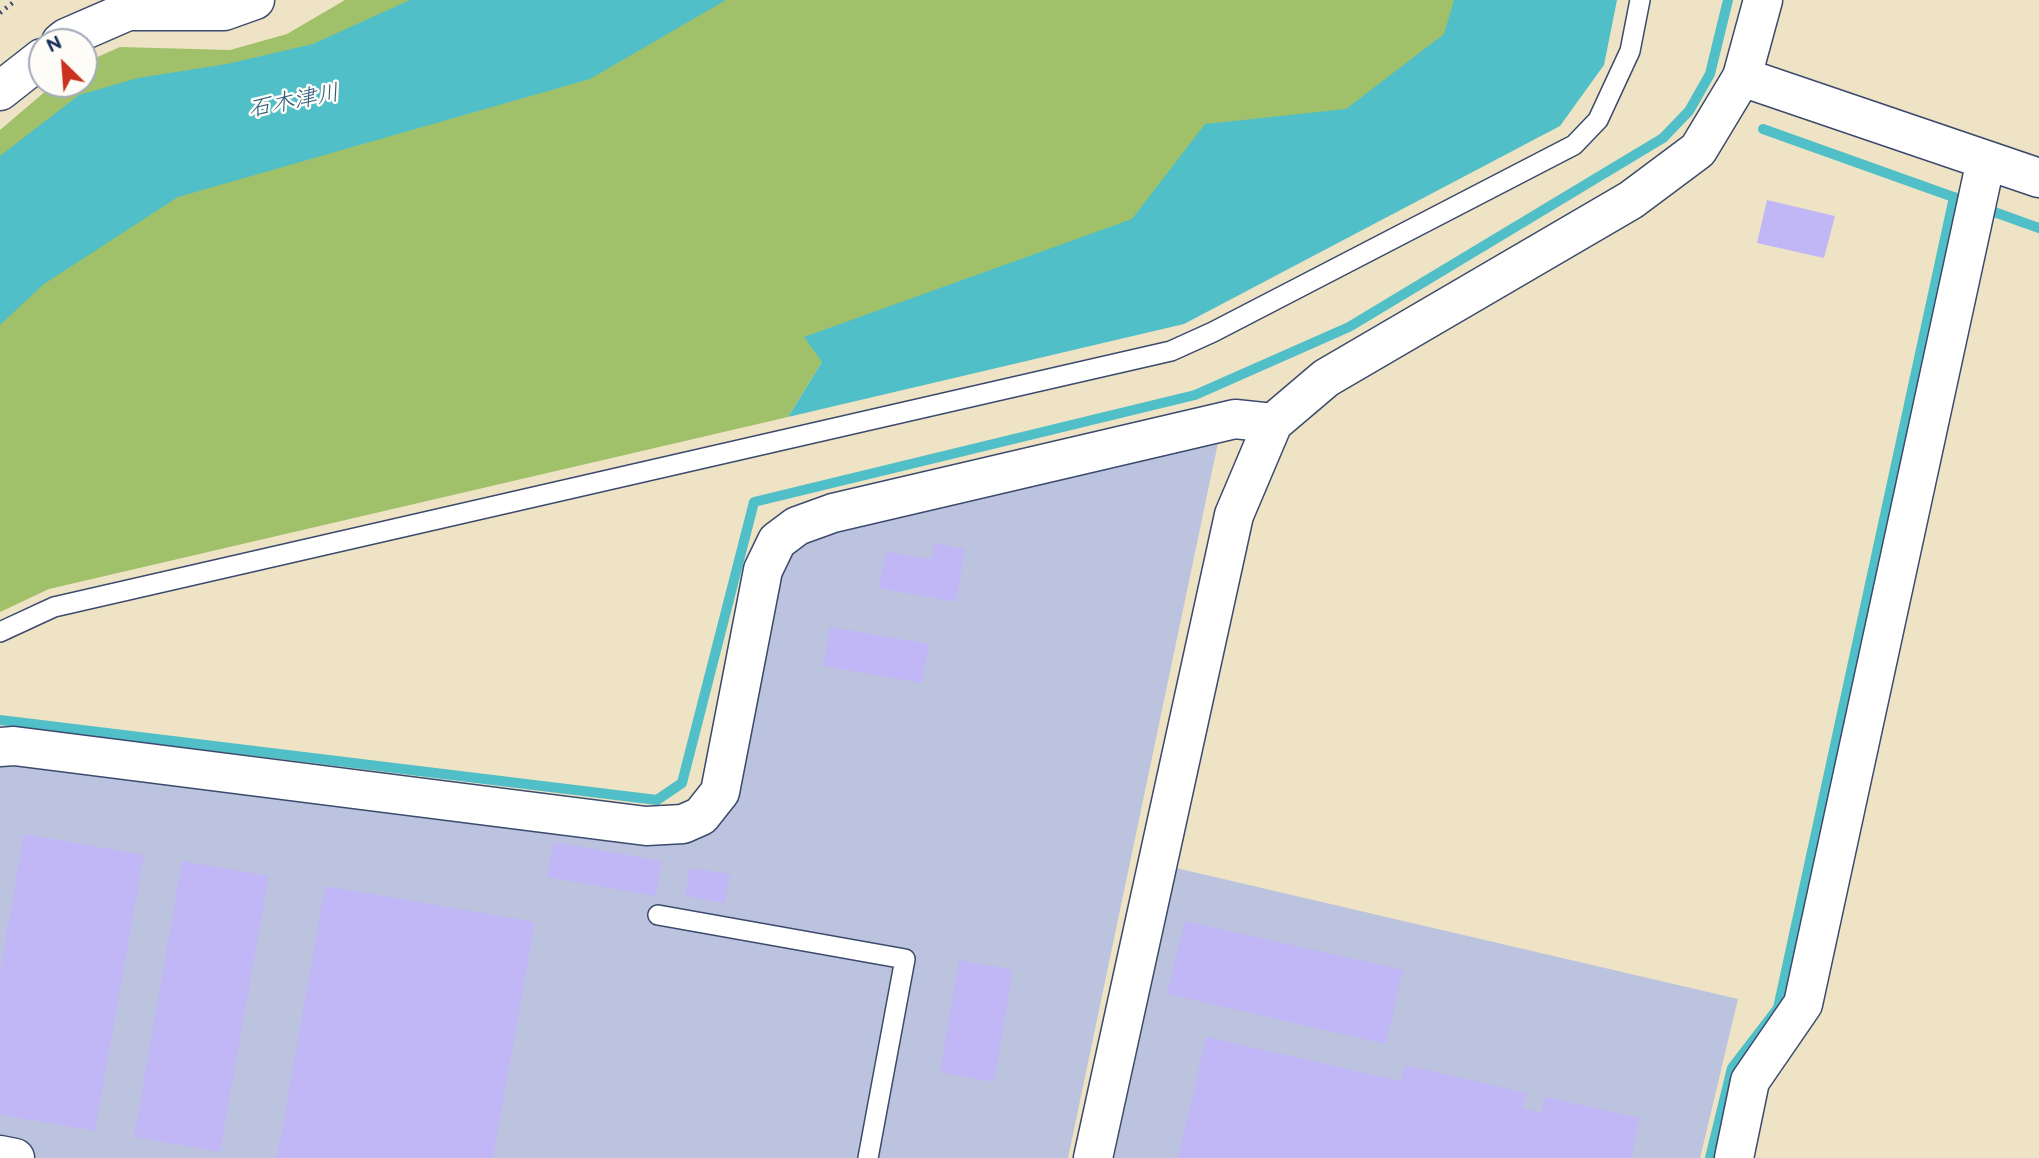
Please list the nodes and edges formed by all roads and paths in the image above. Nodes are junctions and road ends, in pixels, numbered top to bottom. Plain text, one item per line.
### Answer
1 (16, 0) edge
2 (255, 0) edge
3 (1640, 0) edge
4 (1763, 0) edge
5 (0, 13) edge
6 (89, 28) edge
7 (28, 69) edge
8 (1742, 77) junction
9 (0, 92) edge
10 (2039, 178) edge
11 (1979, 190) junction
12 (1273, 423) junction
13 (0, 632) edge
14 (0, 747) edge
15 (658, 915) dead end
16 (0, 1155) edge
17 (15, 1158) edge
18 (868, 1158) edge
19 (1093, 1158) edge
20 (1734, 1158) edge

1 - 5 path
2 - 6 street
3 - 13 lane
4 - 8 street
7 - 9 street
8 - 11 street
8 - 12 street
10 - 11 street
11 - 20 street
12 - 14 street
12 - 19 street
15 - 18 lane
16 - 17 street

